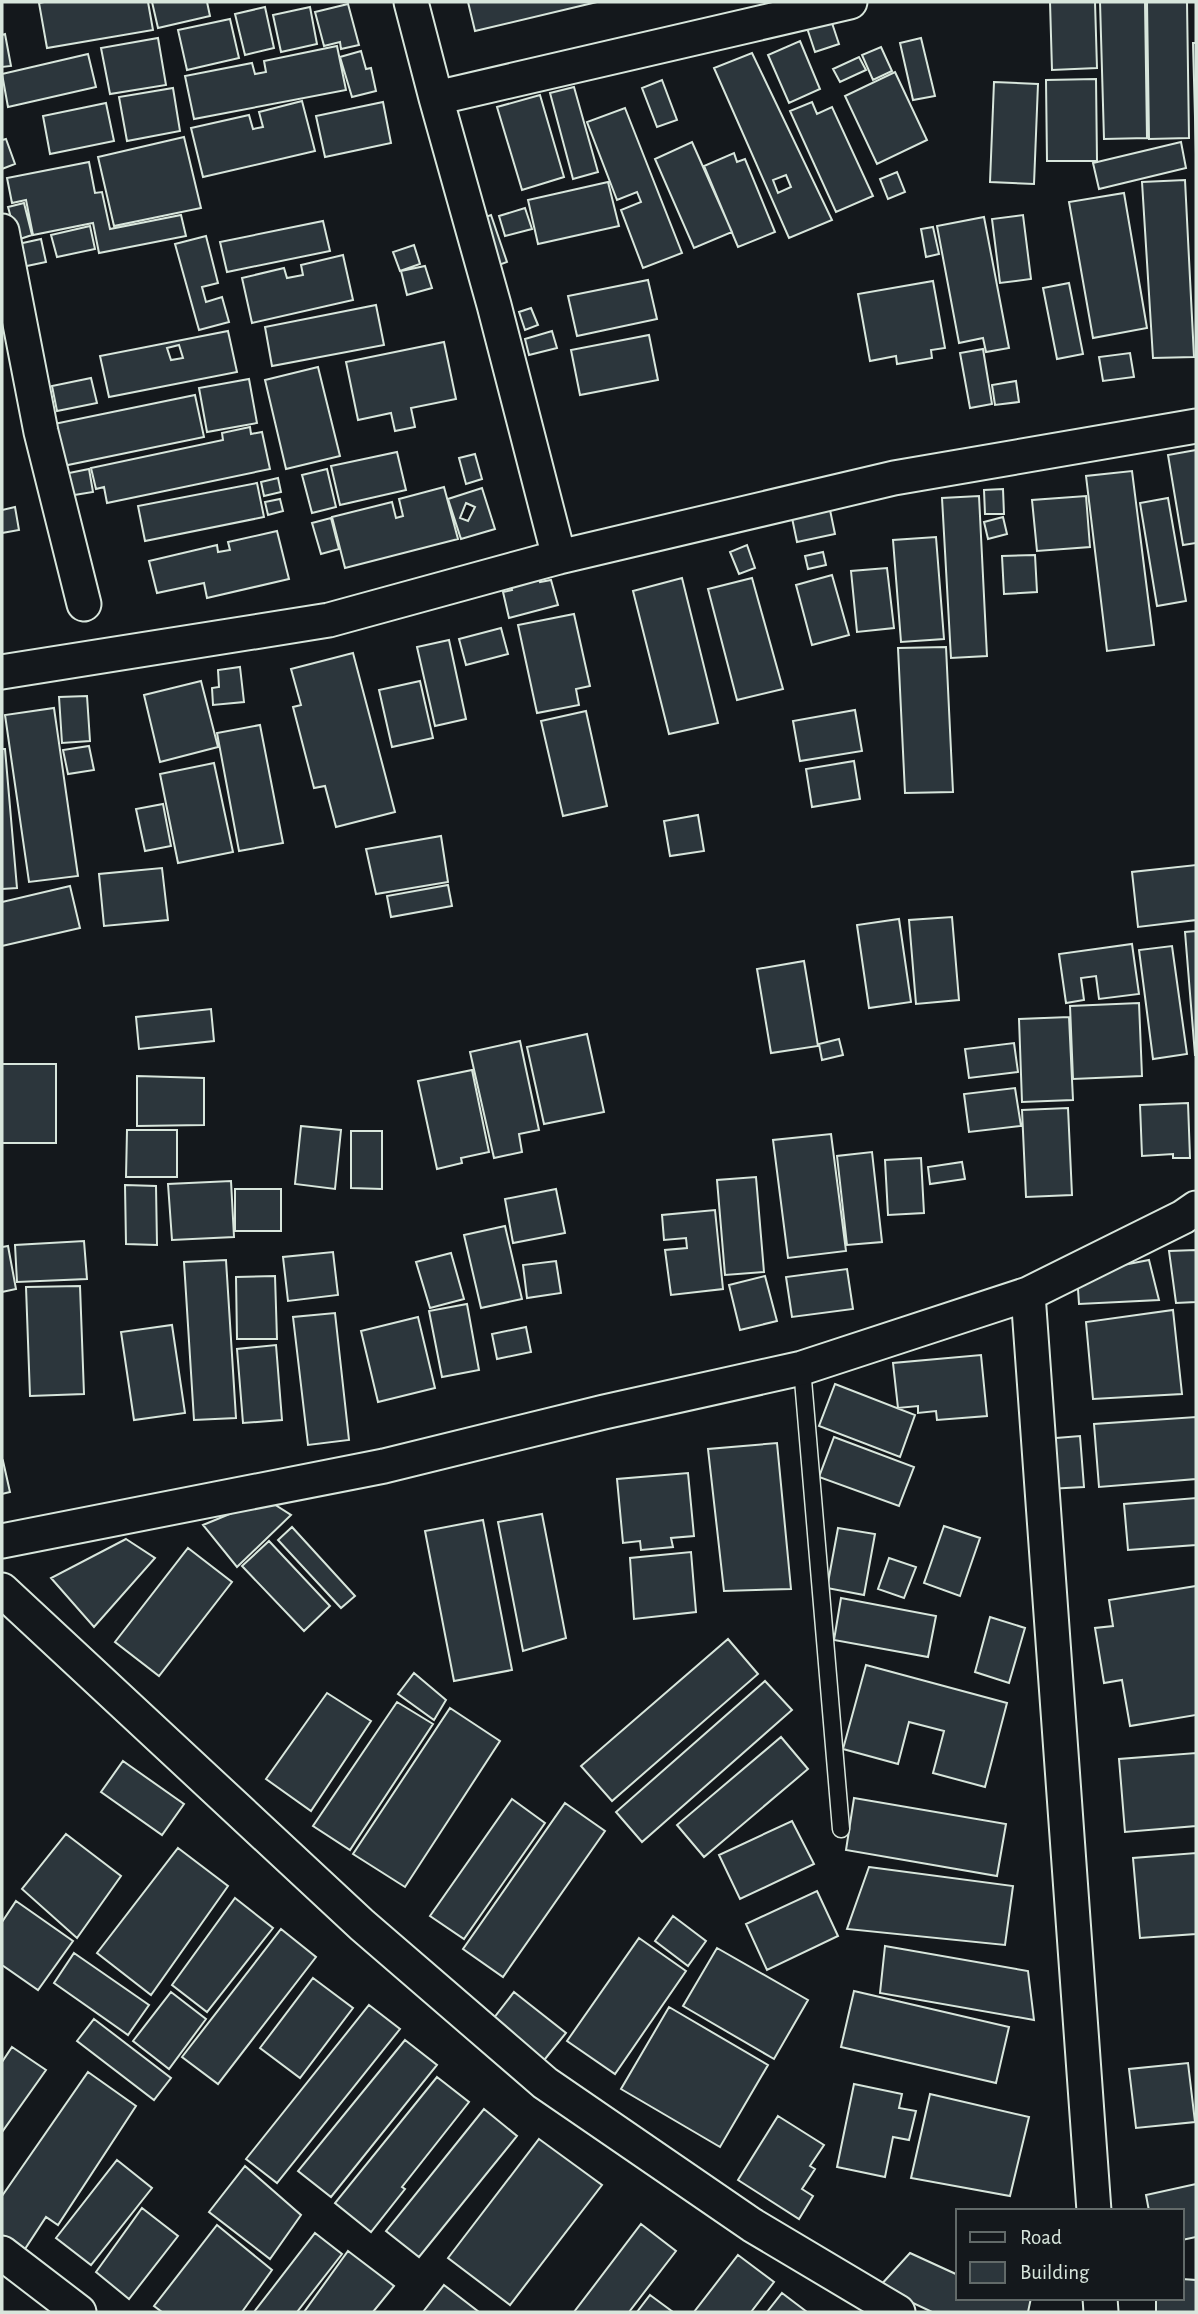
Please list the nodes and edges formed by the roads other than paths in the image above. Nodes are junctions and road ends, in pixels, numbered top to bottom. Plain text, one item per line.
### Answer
1 (411, 2) edge
2 (850, 2) edge
3 (436, 98) junction
4 (2, 231) edge
5 (1196, 426) edge
6 (559, 557) junction
7 (84, 604) dead end
8 (2, 672) edge
9 (1196, 1208) edge
10 (1028, 1294) junction
11 (802, 1368) junction
12 (2, 1541) edge
13 (2, 1590) edge
14 (841, 1829) dead end
15 (1094, 2209) edge
16 (2, 2253) edge
17 (79, 2312) edge
18 (898, 2312) edge

1 - 3 street
2 - 3 street
3 - 6 street
4 - 7 street
5 - 6 street
6 - 8 street
9 - 10 street
10 - 11 street
10 - 15 street
11 - 12 street
11 - 14 lane
13 - 18 street
16 - 17 street

